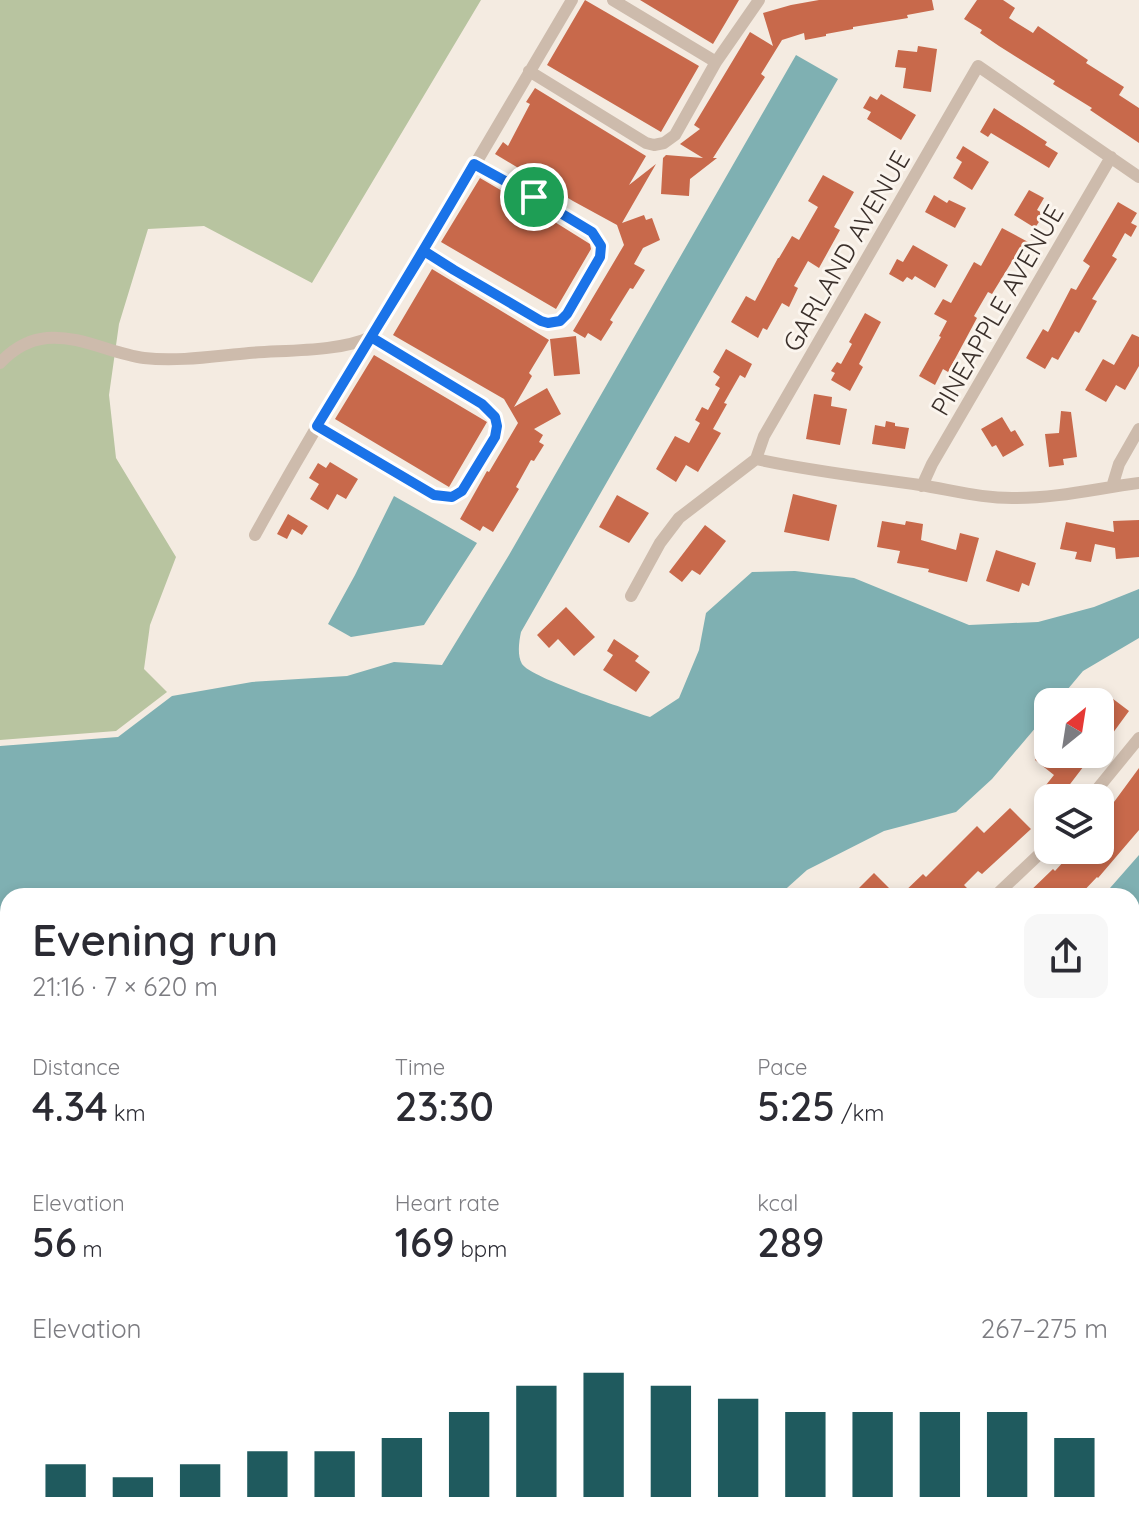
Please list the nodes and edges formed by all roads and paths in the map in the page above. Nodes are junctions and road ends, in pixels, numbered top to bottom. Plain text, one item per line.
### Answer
1 (572, 0) edge
2 (613, 0) edge
3 (759, 0) edge
4 (716, 62) junction
5 (529, 71) junction
6 (1111, 157) junction
7 (474, 164) junction
8 (1139, 177) edge
9 (424, 251) junction
10 (371, 337) junction
11 (0, 363) edge
12 (317, 426) junction
13 (1139, 429) edge
14 (756, 459) junction
15 (1139, 483) edge
16 (922, 486) junction
17 (1112, 487) junction
18 (255, 535) dead end
19 (631, 596) dead end
20 (1139, 738) edge
21 (1101, 784) edge
22 (1034, 859) edge
23 (1003, 888) edge

1 - 5 street
2 - 4 street
3 - 4 street
4 - 5 street
5 - 7 street
6 - 8 street
6 - 14 street, GARLAND AVENUE
6 - 16 street, PINEAPPLE AVENUE
7 - 9 street
7 - 9 street
9 - 10 street
10 - 11 street
10 - 12 street
10 - 12 street
12 - 18 street
13 - 17 street
14 - 16 street
14 - 19 street, GARLAND AVENUE
15 - 17 street
16 - 17 street
20 - 21 street
22 - 23 street

